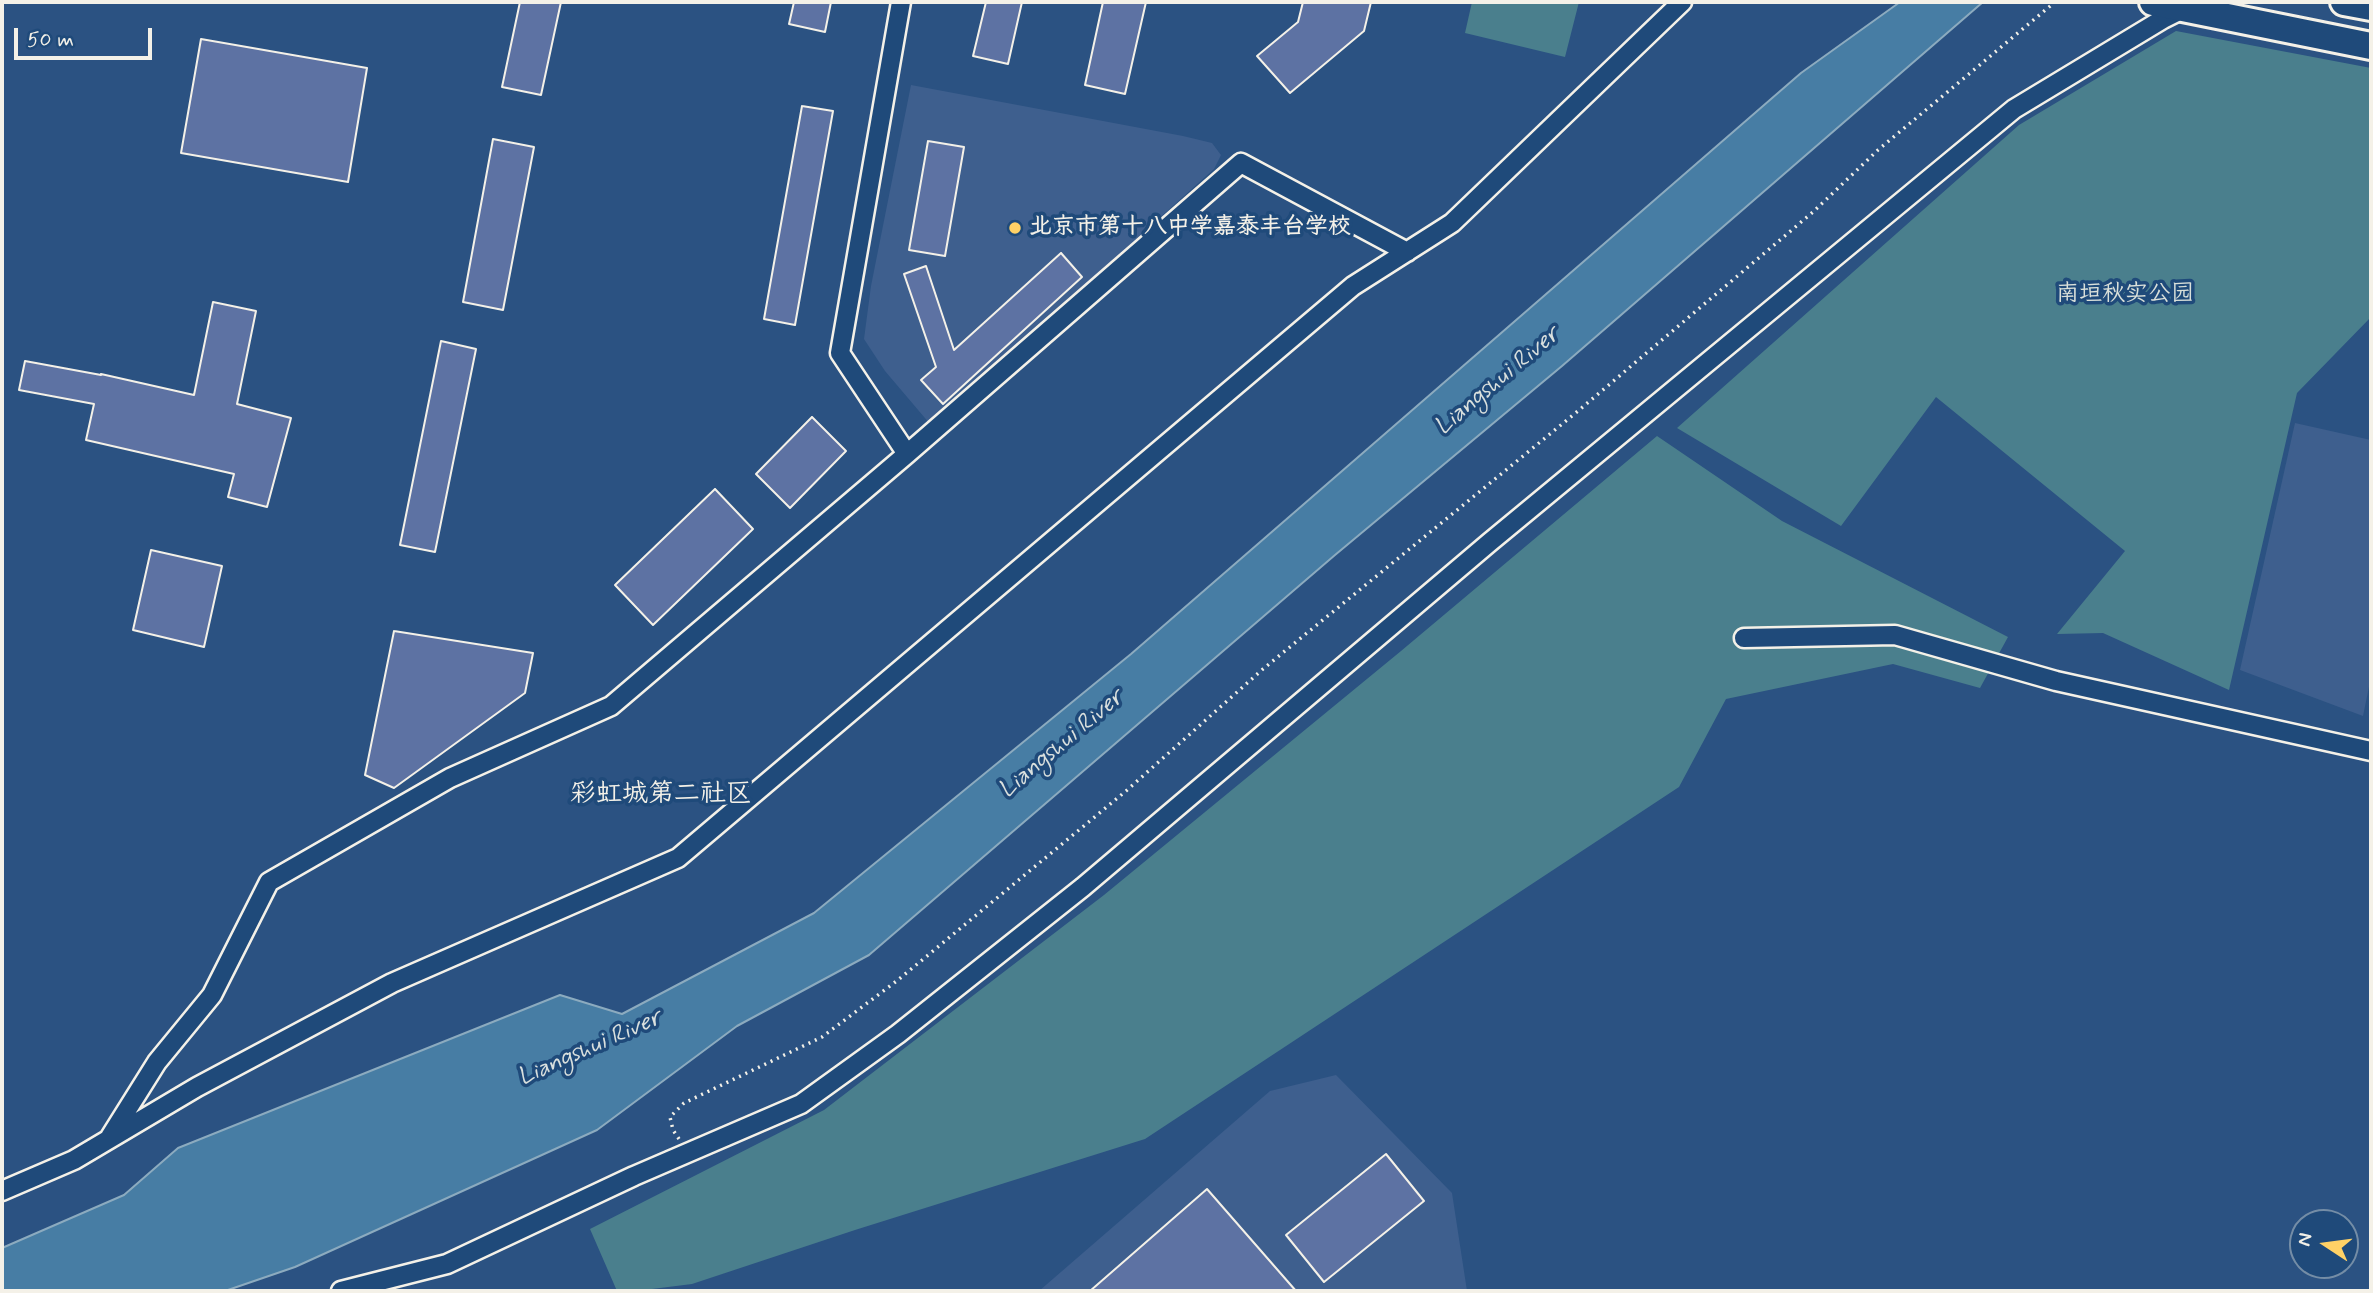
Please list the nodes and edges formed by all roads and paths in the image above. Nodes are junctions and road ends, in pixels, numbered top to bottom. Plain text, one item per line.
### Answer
1 (901, 2) edge
2 (1682, 2) edge
3 (2055, 2) edge
4 (2153, 2) edge
5 (2344, 2) edge
6 (2371, 7) edge
7 (2185, 8) junction
8 (2371, 46) edge
9 (1407, 251) junction
10 (907, 454) junction
11 (1744, 638) dead end
12 (2371, 751) edge
13 (108, 1140) junction
14 (689, 1152) junction
15 (2, 1191) edge
16 (341, 1291) edge

1 - 10 street
2 - 9 street
3 - 14 path
4 - 7 main road
5 - 6 main road
7 - 8 main road
7 - 14 street
9 - 10 street
9 - 13 street
10 - 13 street
11 - 12 street
13 - 15 street
14 - 16 street

